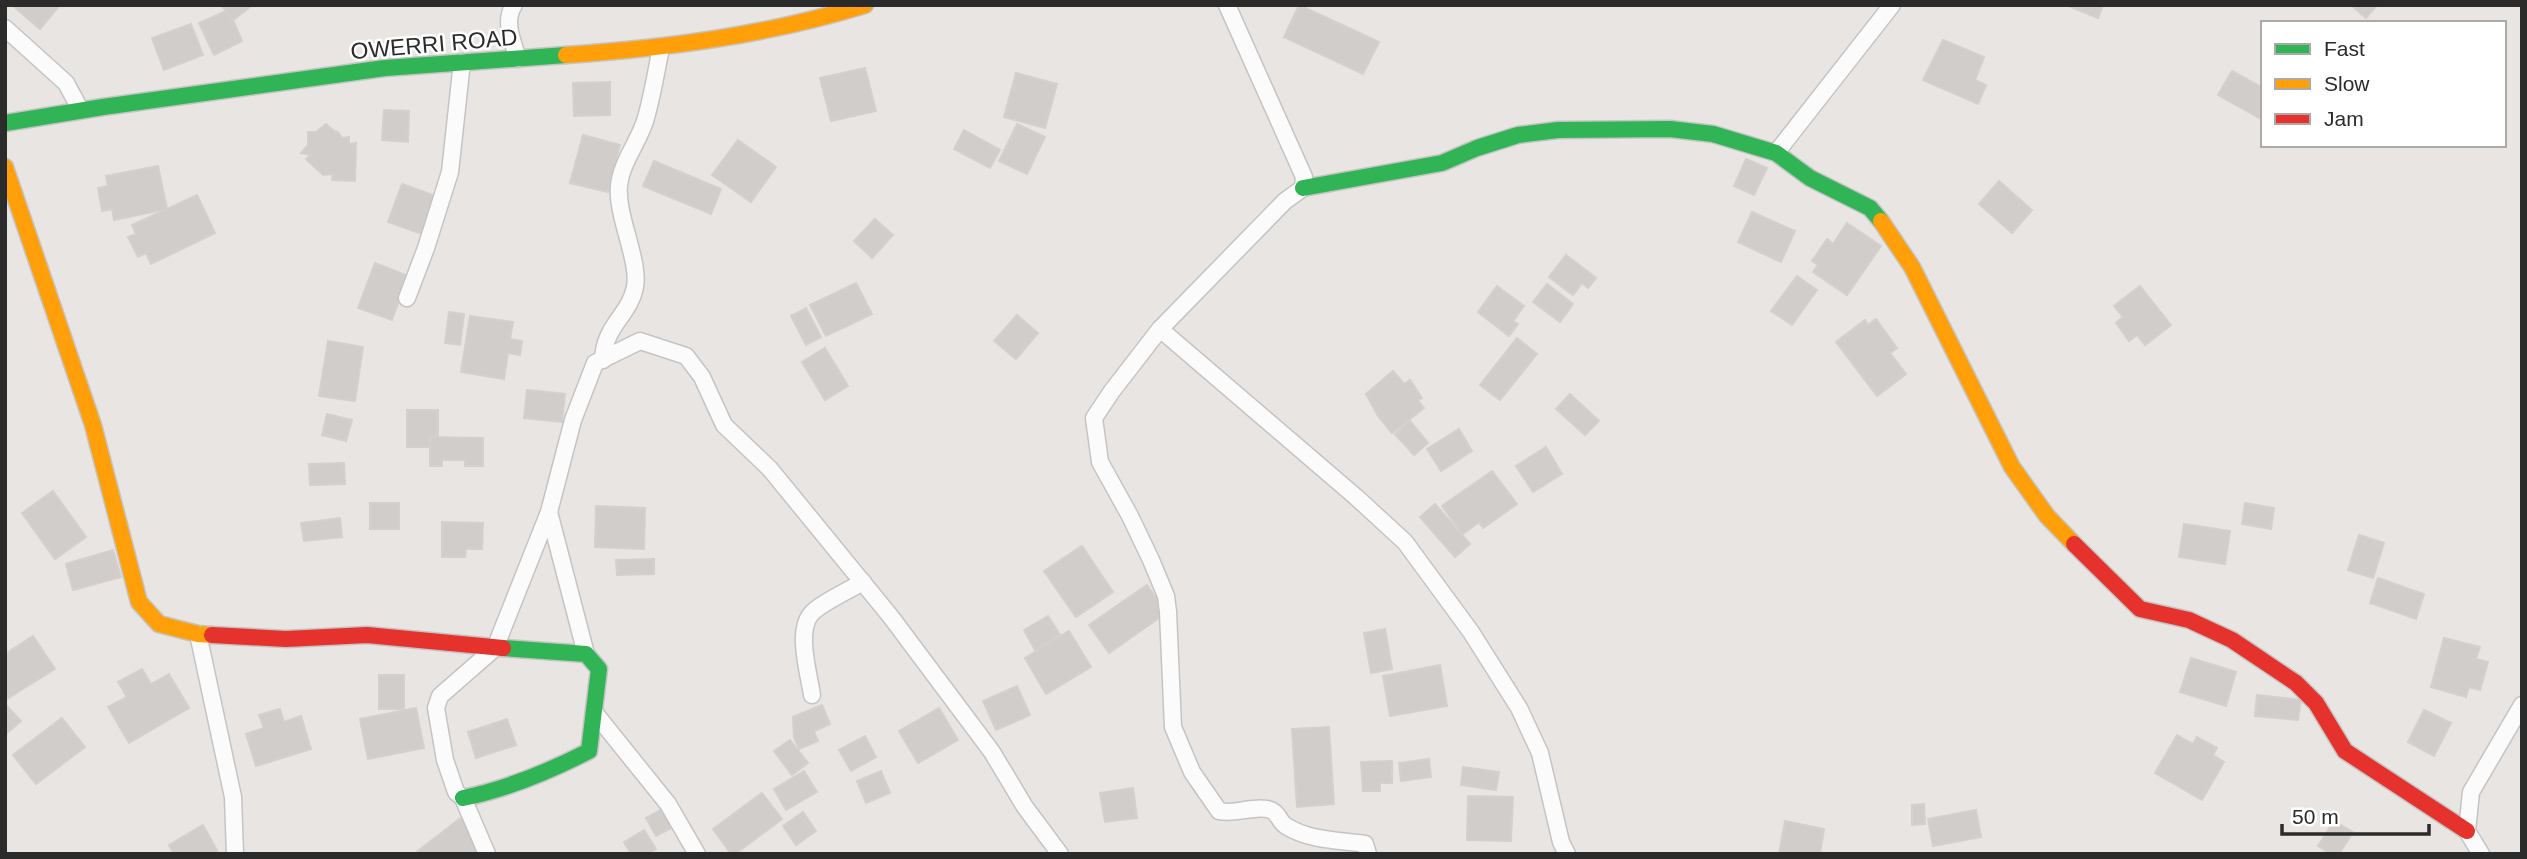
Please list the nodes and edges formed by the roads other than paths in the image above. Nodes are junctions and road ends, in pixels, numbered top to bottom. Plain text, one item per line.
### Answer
1 (865, 5) edge
2 (1227, 5) edge
3 (1892, 5) edge
4 (508, 7) edge
5 (5, 28) edge
6 (661, 48) junction
7 (518, 59) junction
8 (462, 62) junction
9 (80, 109) junction
10 (5, 124) edge
11 (1776, 153) junction
12 (5, 167) edge
13 (1303, 188) junction
14 (407, 298) dead end
15 (1160, 329) junction
16 (603, 360) junction
17 (549, 512) junction
18 (863, 582) junction
19 (198, 634) junction
20 (495, 648) junction
21 (586, 654) junction
22 (812, 695) dead end
23 (2522, 705) edge
24 (594, 712) junction
25 (463, 798) junction
26 (2467, 831) junction
27 (235, 854) edge
28 (487, 854) edge
29 (697, 854) edge
30 (1060, 854) edge
31 (1368, 854) edge
32 (1567, 854) edge
33 (2481, 854) edge

1 - 6 street, OWERRI ROAD
2 - 13 street
3 - 11 street
4 - 7 street
5 - 9 street
6 - 7 street, OWERRI ROAD
6 - 16 street
7 - 8 street, OWERRI ROAD
8 - 9 street, OWERRI ROAD
8 - 14 street
9 - 10 street, OWERRI ROAD
11 - 13 street
11 - 26 street
12 - 19 street
13 - 15 street
15 - 31 street
15 - 32 street
16 - 17 street
16 - 18 street
17 - 20 street
17 - 21 street
18 - 22 street
18 - 30 street
19 - 20 street
19 - 27 street
20 - 21 street
20 - 25 street
21 - 24 street
23 - 26 street
24 - 25 street
24 - 29 street
25 - 28 street
26 - 33 street

